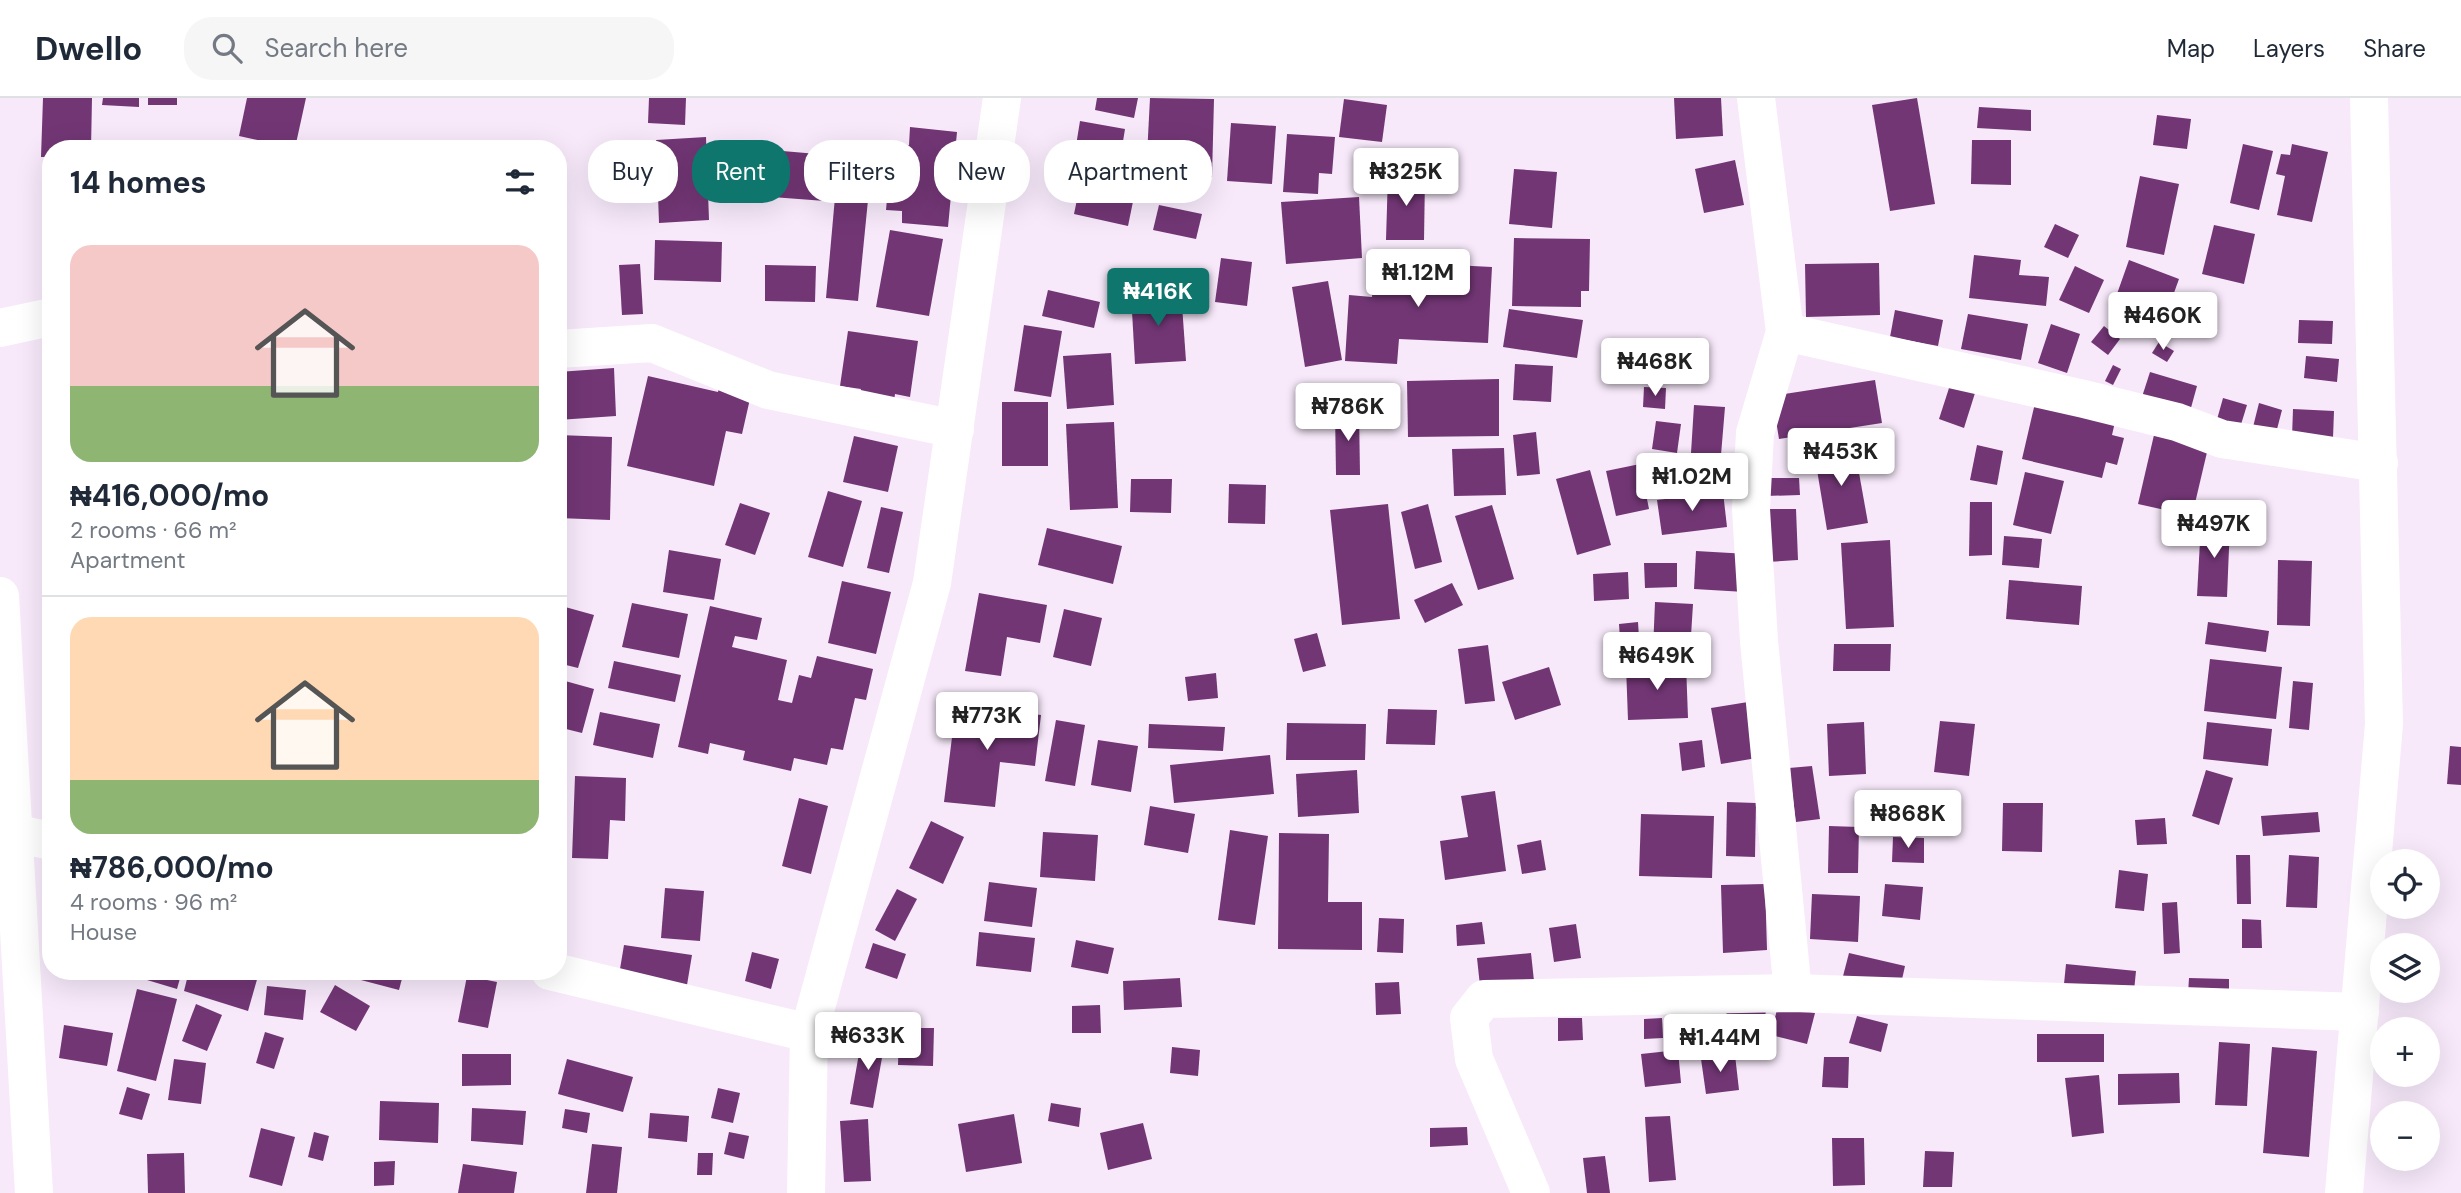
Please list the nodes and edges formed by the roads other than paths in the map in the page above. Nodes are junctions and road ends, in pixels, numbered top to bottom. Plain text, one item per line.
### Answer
1 (1003, 98) edge
2 (1756, 98) edge
3 (2369, 98) edge
4 (42, 319) edge
5 (0, 328) edge
6 (1785, 332) junction
7 (567, 348) edge
8 (955, 429) junction
9 (2379, 463) junction
10 (0, 596) edge
11 (14, 833) junction
12 (42, 839) edge
13 (567, 975) edge
14 (1793, 993) junction
15 (2360, 1012) junction
16 (809, 1033) junction
17 (34, 1193) edge
18 (806, 1193) edge
19 (1531, 1193) edge
20 (2344, 1193) edge

1 - 8 street
2 - 6 street
3 - 9 street
4 - 5 street
6 - 9 street
6 - 14 street
7 - 8 street
8 - 16 street
9 - 15 street
10 - 11 street
11 - 12 street
11 - 17 street
13 - 16 street
14 - 15 street
14 - 19 street
15 - 20 street
16 - 18 street

